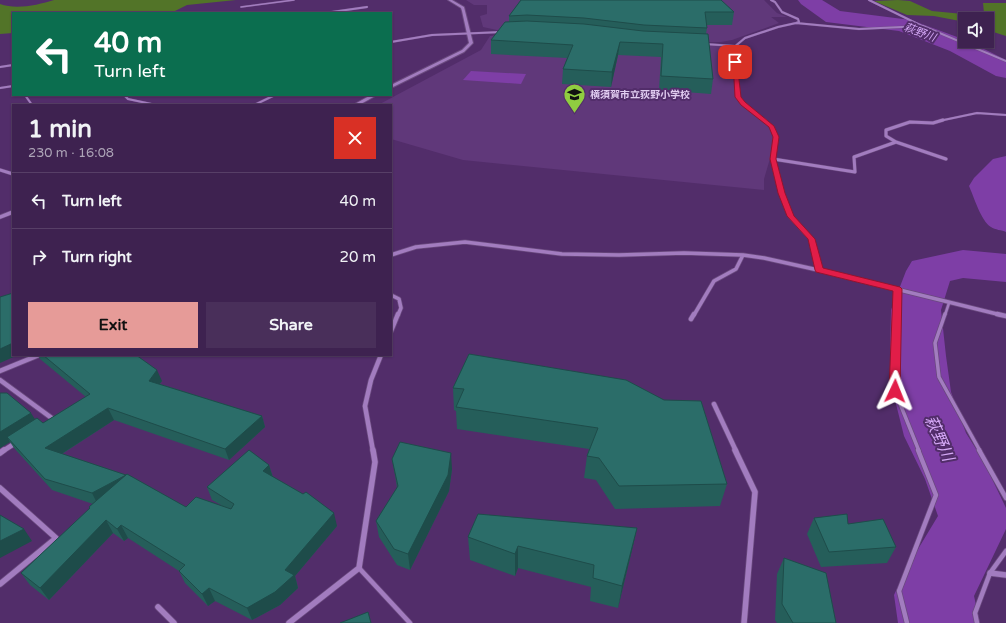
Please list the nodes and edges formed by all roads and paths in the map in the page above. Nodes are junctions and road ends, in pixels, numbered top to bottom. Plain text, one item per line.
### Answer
1 (294, 0) edge
2 (450, 0) edge
3 (771, 0) edge
4 (869, 0) edge
5 (241, 7) dead end
6 (367, 7) dead end
7 (332, 12) edge
8 (796, 24) junction
9 (923, 26) junction
10 (506, 32) edge
11 (470, 34) junction
12 (392, 42) edge
13 (697, 44) edge
14 (735, 46) junction
15 (1006, 61) edge
16 (12, 65) edge
17 (0, 67) edge
18 (12, 86) edge
19 (392, 86) edge
20 (0, 88) edge
21 (125, 96) edge
22 (273, 96) edge
23 (373, 96) edge
24 (151, 104) edge
25 (256, 104) edge
26 (357, 104) edge
27 (1006, 115) edge
28 (896, 142) junction
29 (773, 159) junction
30 (946, 159) dead end
31 (0, 170) edge
32 (12, 174) edge
33 (12, 212) edge
34 (0, 217) edge
35 (392, 255) edge
36 (743, 255) junction
37 (819, 270) junction
38 (897, 289) junction
39 (392, 296) edge
40 (949, 303) junction
41 (1006, 316) edge
42 (691, 319) dead end
43 (392, 328) edge
44 (37, 356) edge
45 (381, 356) edge
46 (0, 371) edge
47 (0, 380) edge
48 (714, 404) dead end
49 (46, 423) edge
50 (20, 440) edge
51 (0, 453) edge
52 (0, 488) edge
53 (1006, 498) edge
54 (1006, 551) edge
55 (359, 568) junction
56 (990, 573) junction
57 (1006, 575) edge
58 (0, 584) edge
59 (158, 607) dead end
60 (174, 623) edge
61 (289, 623) edge
62 (410, 623) edge
63 (744, 623) edge
64 (907, 623) edge
65 (977, 623) edge

1 - 5 lane
2 - 11 street
3 - 8 street
4 - 9 street
6 - 7 street
8 - 9 street
8 - 14 street
9 - 15 street
10 - 11 street
11 - 12 street
11 - 19 street
13 - 14 street
14 - 29 street
16 - 17 street
18 - 20 street
21 - 24 street
22 - 25 street
23 - 26 street
27 - 28 street
28 - 29 street
28 - 30 street
29 - 37 street
31 - 32 street
33 - 34 street
35 - 36 street
36 - 37 street
36 - 42 street
37 - 38 street
38 - 40 street
38 - 64 lane
39 - 43 street
40 - 41 street
40 - 53 lane
44 - 46 street
45 - 55 street
47 - 49 street
48 - 63 street
50 - 51 street
52 - 58 street
54 - 56 lane
55 - 61 street
55 - 62 lane
56 - 57 street
56 - 65 lane
59 - 60 street

